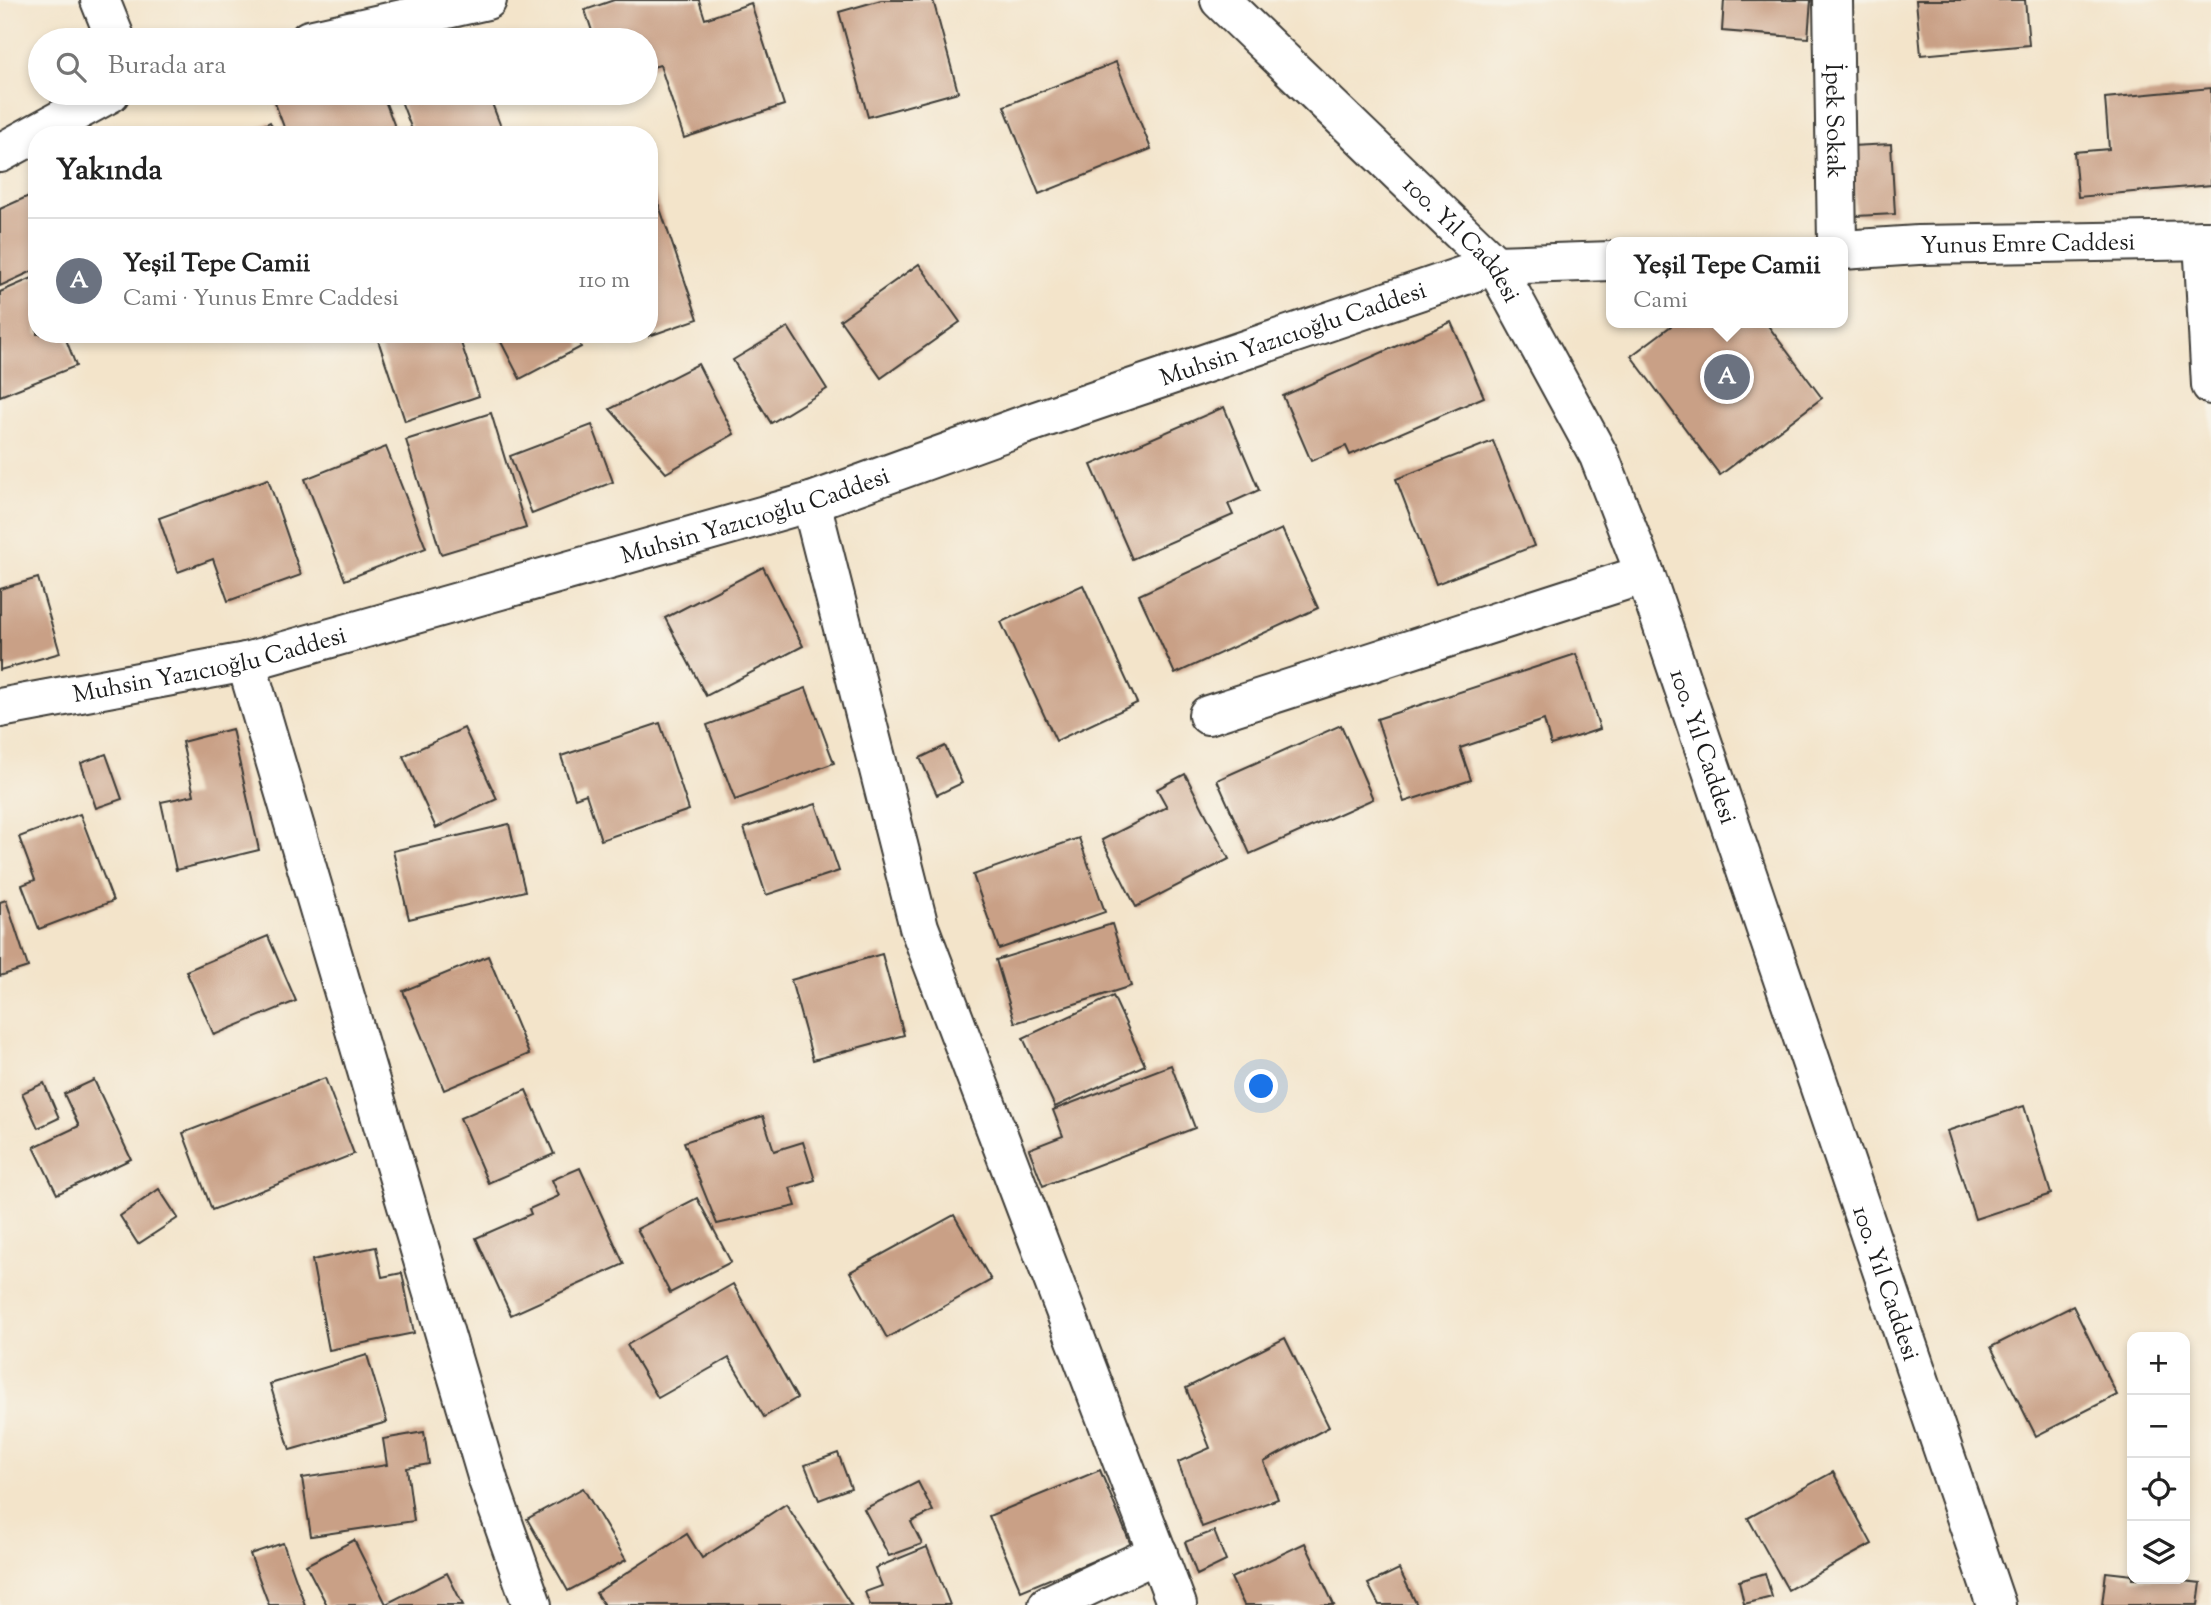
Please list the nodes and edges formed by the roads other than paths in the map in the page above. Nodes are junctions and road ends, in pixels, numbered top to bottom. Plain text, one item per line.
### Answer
1 (100, 0) edge
2 (487, 0) edge
3 (1220, 0) edge
4 (1833, 0) edge
5 (112, 28) edge
6 (362, 28) edge
7 (88, 105) edge
8 (50, 126) edge
9 (28, 138) edge
10 (0, 153) edge
11 (1837, 237) edge
12 (2207, 240) edge
13 (1848, 250) edge
14 (1606, 261) edge
15 (1495, 265) junction
16 (2211, 385) edge
17 (811, 502) junction
18 (1645, 574) junction
19 (246, 662) junction
20 (0, 708) edge
21 (1208, 715) dead end
22 (1158, 1553) junction
23 (532, 1605) edge
24 (1048, 1605) edge
25 (1177, 1605) edge
26 (1996, 1605) edge

1 - 5 street
2 - 6 street
3 - 15 street, 100. Yıl Caddesi
4 - 11 street, İpek Sokak
7 - 8 street
9 - 10 street
12 - 13 street, Yunus Emre Caddesi
12 - 16 street
14 - 15 street
15 - 17 street, Muhsin Yazıcıoğlu Caddesi
15 - 18 street, 100. Yıl Caddesi
17 - 19 street, Muhsin Yazıcıoğlu Caddesi
17 - 22 street
18 - 21 street
18 - 26 street, 100. Yıl Caddesi
19 - 20 street, Muhsin Yazıcıoğlu Caddesi
19 - 23 street
22 - 24 street
22 - 25 street

